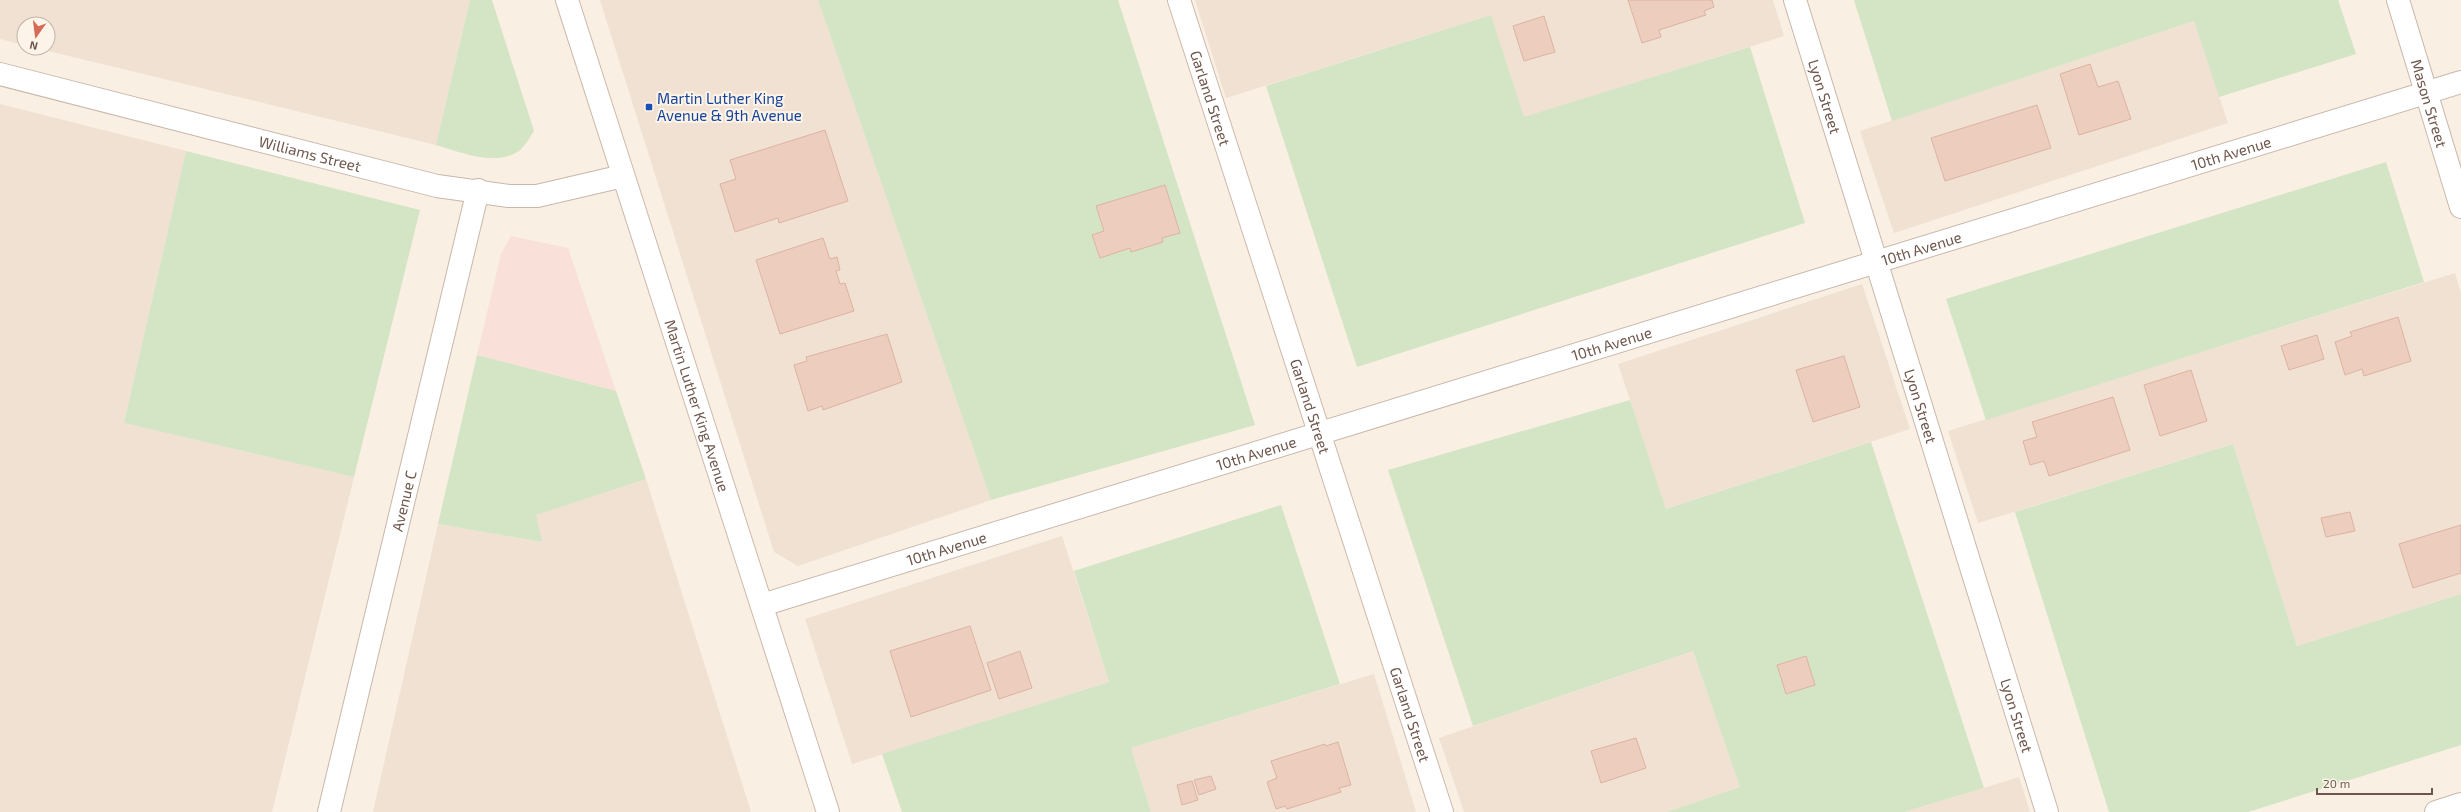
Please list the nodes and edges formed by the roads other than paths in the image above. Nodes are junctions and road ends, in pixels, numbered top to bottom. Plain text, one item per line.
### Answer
1 (567, 0) edge
2 (1179, 0) edge
3 (1795, 0) edge
4 (2398, 0) edge
5 (0, 74) edge
6 (2461, 82) edge
7 (2426, 93) junction
8 (623, 176) junction
9 (478, 190) junction
10 (2461, 207) edge
11 (1876, 261) junction
12 (1320, 434) junction
13 (762, 605) junction
14 (2461, 804) edge
15 (329, 812) edge
16 (828, 812) edge
17 (1442, 812) edge
18 (2047, 812) edge
19 (2436, 812) edge

1 - 8 street, Martin Luther King Avenue
2 - 12 street, Garland Street
3 - 11 street, Lyon Street
4 - 7 street, Mason Street
5 - 9 street, Williams Street
6 - 7 street, 10th Avenue
7 - 10 street, Mason Street
7 - 11 street, 10th Avenue
8 - 9 street, Williams Street
8 - 13 street, Martin Luther King Avenue
9 - 15 street, Avenue C
11 - 12 street, 10th Avenue
11 - 18 street, Lyon Street
12 - 13 street, 10th Avenue
12 - 17 street, Garland Street
13 - 16 street, Martin Luther King Avenue
14 - 19 street

